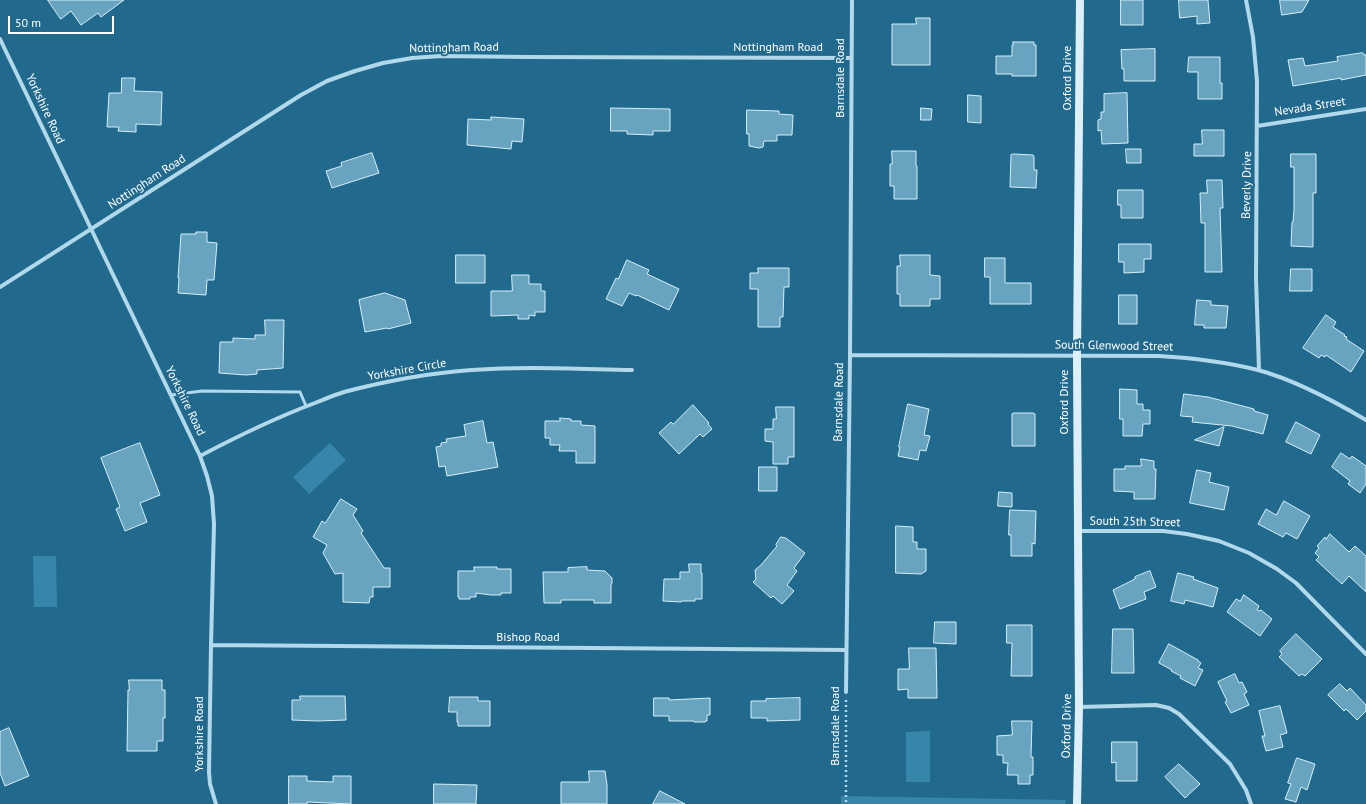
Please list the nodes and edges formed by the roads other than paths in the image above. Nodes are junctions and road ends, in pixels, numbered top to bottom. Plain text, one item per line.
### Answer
1 (852, 0) edge
2 (1080, 0) edge
3 (1246, 0) edge
4 (0, 38) edge
5 (851, 58) junction
6 (1366, 109) edge
7 (1257, 126) junction
8 (91, 230) junction
9 (0, 287) edge
10 (850, 355) junction
11 (1077, 356) junction
12 (632, 370) dead end
13 (1259, 370) junction
14 (170, 395) junction
15 (306, 406) junction
16 (1366, 420) edge
17 (200, 456) junction
18 (1078, 531) junction
19 (210, 645) junction
20 (846, 650) junction
21 (1366, 654) edge
22 (846, 692) road end
23 (1079, 707) junction
24 (216, 804) edge
25 (1078, 804) edge
26 (1251, 804) edge

1 - 5 street, Barnsdale Road
2 - 11 main road, Oxford Drive
3 - 7 street, Beverly Drive
4 - 8 street, Yorkshire Road
5 - 8 street, Nottingham Road
5 - 10 street, Barnsdale Road
6 - 7 street, Nevada Street
7 - 13 street, Beverly Drive
8 - 9 street, Nottingham Road
8 - 14 street, Yorkshire Road
10 - 11 street, South Glenwood Street
10 - 20 street, Barnsdale Road
11 - 13 street, South Glenwood Street
11 - 18 main road, Oxford Drive
12 - 15 street, Yorkshire Circle
13 - 16 street, South Glenwood Street
14 - 15 lane
14 - 17 street, Yorkshire Road
15 - 17 street, Yorkshire Circle
17 - 19 street, Yorkshire Road
18 - 21 street, South 25th Street
18 - 23 main road, Oxford Drive
19 - 20 street, Bishop Road
19 - 24 street, Yorkshire Road
20 - 22 street, Barnsdale Road
23 - 25 main road, Oxford Drive
23 - 26 street

